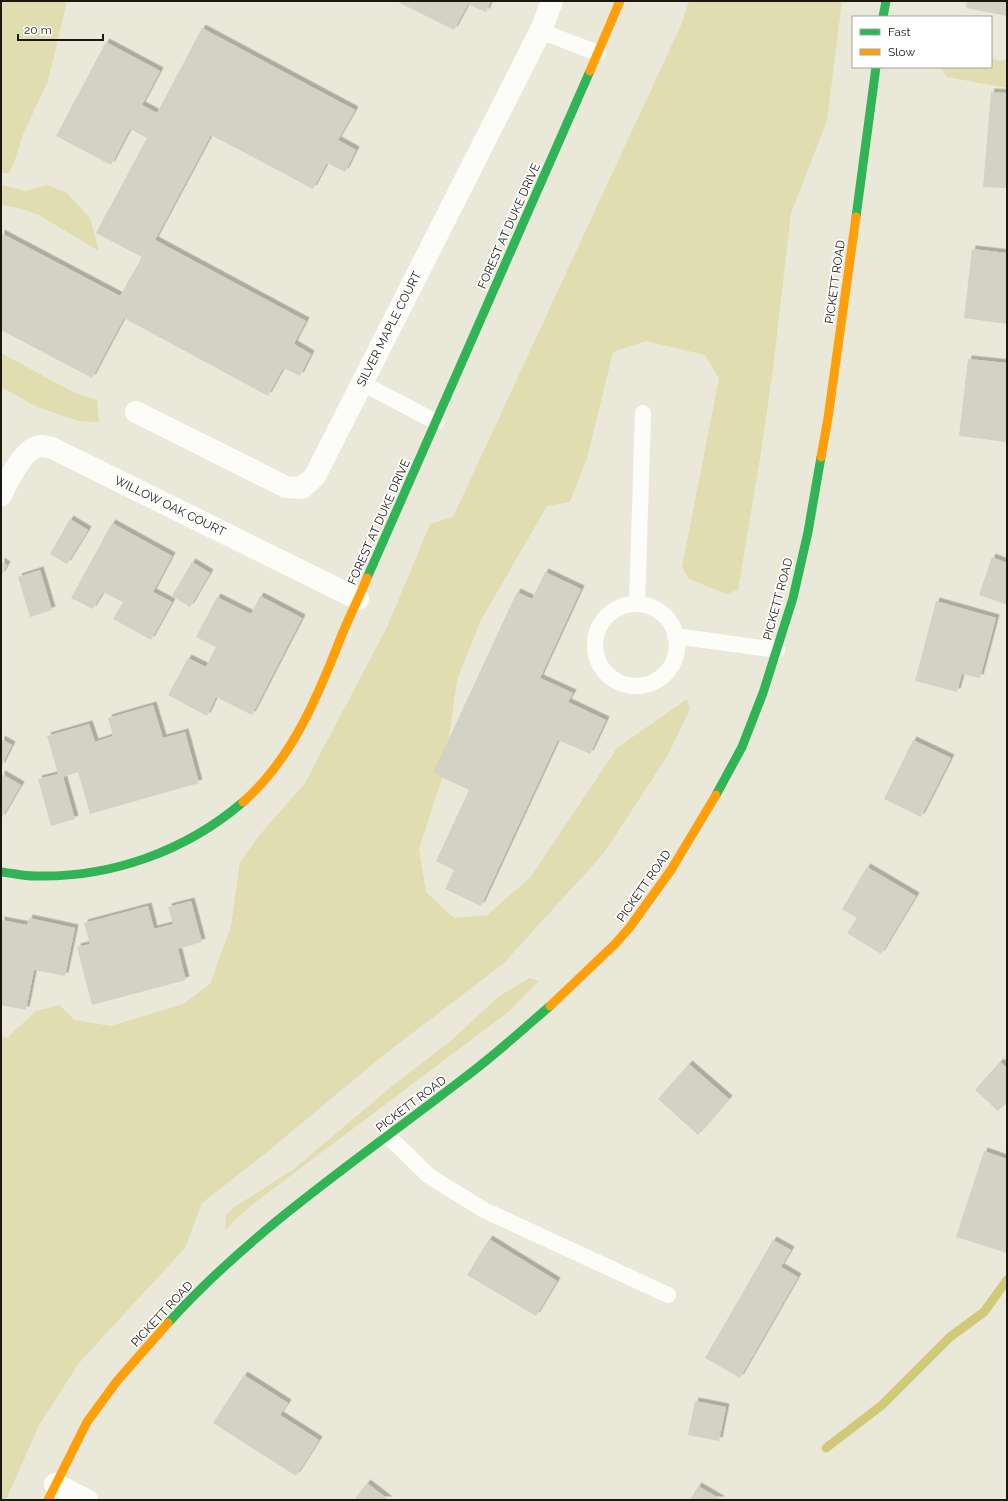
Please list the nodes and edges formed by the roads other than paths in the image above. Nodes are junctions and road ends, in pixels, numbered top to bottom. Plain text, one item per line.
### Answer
1 (552, 1) edge
2 (620, 1) edge
3 (886, 1) edge
4 (883, 16) edge
5 (540, 31) junction
6 (598, 52) junction
7 (876, 68) edge
8 (362, 383) junction
9 (136, 412) dead end
10 (643, 413) dead end
11 (436, 422) junction
12 (1, 495) edge
13 (358, 599) junction
14 (637, 604) junction
15 (675, 636) junction
16 (777, 650) junction
17 (1, 872) edge
18 (388, 1136) junction
19 (668, 1295) dead end
20 (51, 1492) edge
21 (87, 1500) edge

1 - 5 street, SILVER MAPLE COURT
2 - 6 street, FOREST AT DUKE DRIVE
3 - 4 street
5 - 6 lane
5 - 8 street, SILVER MAPLE COURT
6 - 11 street, FOREST AT DUKE DRIVE
7 - 16 street, PICKETT ROAD
8 - 9 street, SILVER MAPLE COURT
8 - 11 lane
10 - 14 lane
11 - 13 street, FOREST AT DUKE DRIVE
12 - 13 street, WILLOW OAK COURT
13 - 17 street, FOREST AT DUKE DRIVE
14 - 15 lane
14 - 15 lane
15 - 16 lane
16 - 18 street, PICKETT ROAD
18 - 19 lane
18 - 20 street, PICKETT ROAD
20 - 21 street

